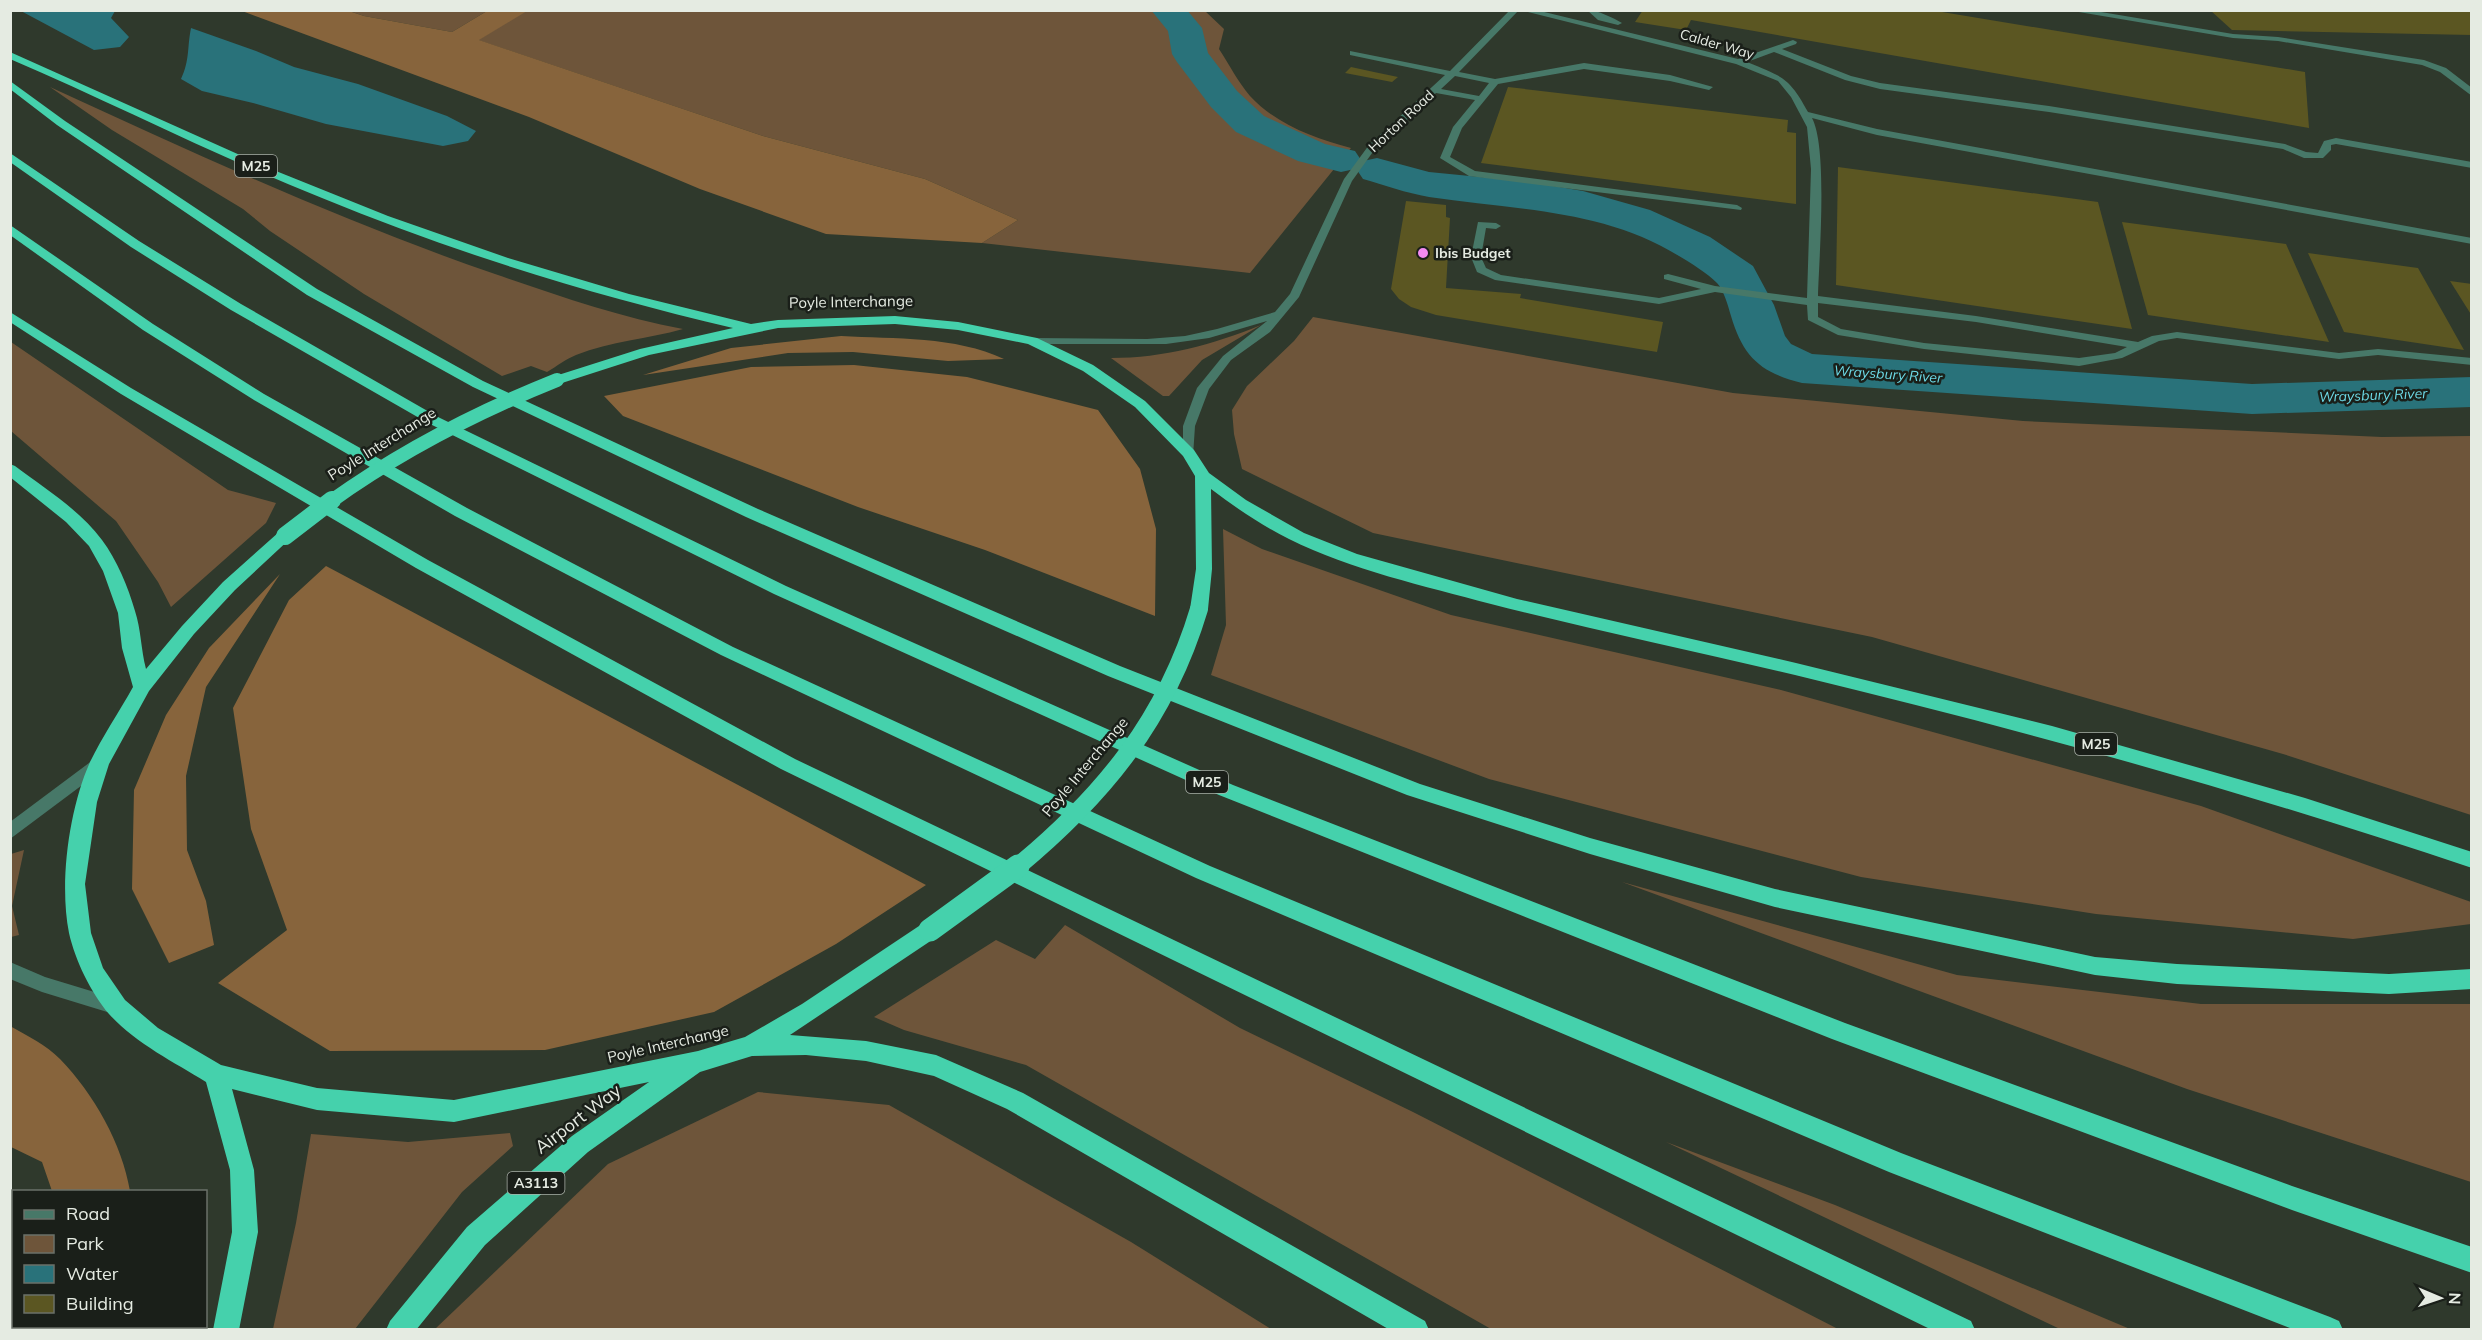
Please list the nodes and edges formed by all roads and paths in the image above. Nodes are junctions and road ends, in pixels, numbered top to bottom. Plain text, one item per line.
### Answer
1 (1515, 10) edge
2 (1524, 10) edge
3 (1591, 10) edge
4 (2071, 10) edge
5 (1627, 24) dead end
6 (1793, 42) dead end
7 (1775, 49) junction
8 (1353, 53) dead end
9 (10, 55) edge
10 (1739, 62) junction
11 (1453, 74) junction
12 (1495, 82) junction
13 (10, 84) edge
14 (1709, 87) dead end
15 (1434, 90) junction
16 (2472, 93) edge
17 (1482, 99) junction
18 (1805, 114) junction
19 (10, 156) edge
20 (2472, 165) edge
21 (1737, 208) dead end
22 (1496, 226) dead end
23 (10, 229) edge
24 (2472, 241) edge
25 (1668, 278) dead end
26 (1715, 290) junction
27 (1812, 300) junction
28 (1279, 314) junction
29 (10, 315) edge
30 (751, 328) junction
31 (1032, 341) junction
32 (2140, 346) junction
33 (2472, 362) edge
34 (1188, 453) junction
35 (10, 469) edge
36 (1203, 476) junction
37 (142, 687) junction
38 (99, 764) junction
39 (10, 832) edge
40 (2472, 860) edge
41 (10, 970) edge
42 (2472, 979) edge
43 (117, 1007) junction
44 (751, 1046) junction
45 (698, 1062) junction
46 (216, 1075) junction
47 (2472, 1260) edge
48 (226, 1329) edge
49 (399, 1329) edge
50 (1416, 1329) edge
51 (1962, 1329) edge
52 (2330, 1329) edge

1 - 11 street, Horton Road
2 - 10 street, Calder Way
3 - 5 street
4 - 16 street
6 - 7 street
7 - 10 street
7 - 20 street
8 - 11 street
9 - 30 highway, M25
10 - 18 street, Calder Way
11 - 12 street
11 - 15 street, Horton Road
12 - 14 street
12 - 17 street
13 - 42 highway
15 - 17 street
15 - 28 street, Horton Road
17 - 21 street
18 - 24 street
18 - 27 street, Calder Way
19 - 47 highway, M25
22 - 26 street
23 - 52 highway
25 - 26 street
26 - 27 street
27 - 32 street
27 - 32 street
28 - 31 street
28 - 34 street, Horton Road
29 - 51 highway
30 - 31 highway, Poyle Interchange
30 - 37 highway, Poyle Interchange, bridge
31 - 34 highway, Poyle Interchange
32 - 33 street
34 - 36 highway, Poyle Interchange
35 - 37 highway
36 - 40 highway, M25
36 - 44 highway, Poyle Interchange, bridge
37 - 38 highway, Poyle Interchange
38 - 39 street
38 - 43 highway, Poyle Interchange
41 - 43 street
43 - 46 highway, Poyle Interchange
44 - 45 highway, Poyle Interchange
44 - 50 highway
45 - 46 highway, Poyle Interchange
45 - 49 highway, Airport Way / A3113
46 - 48 highway

